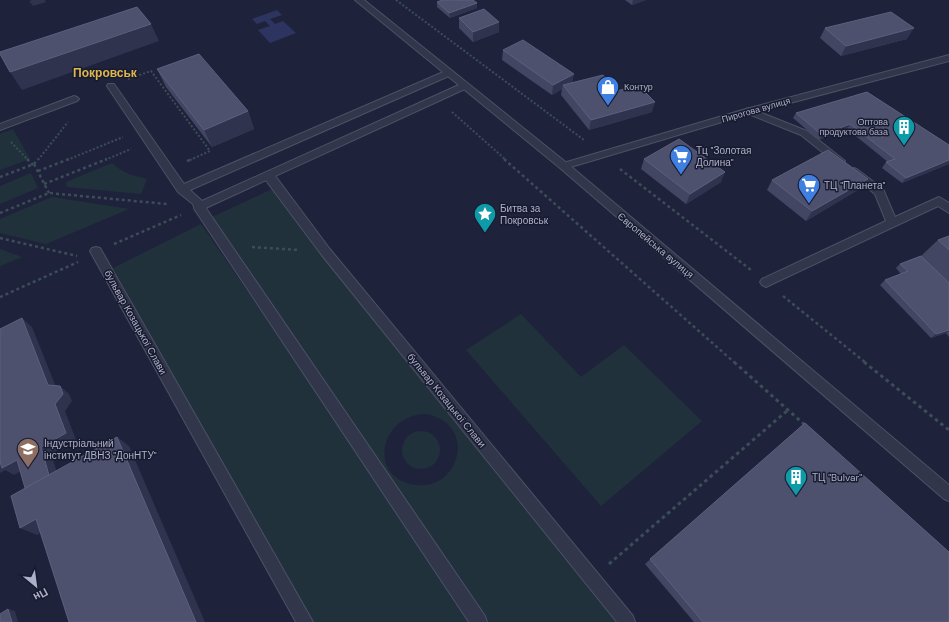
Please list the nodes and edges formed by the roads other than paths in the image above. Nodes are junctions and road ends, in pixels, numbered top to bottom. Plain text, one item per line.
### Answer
1 (359, 0) edge
2 (949, 58) edge
3 (448, 73) junction
4 (111, 86) road end
5 (464, 86) junction
6 (74, 99) dead end
7 (749, 111) junction
8 (0, 127) edge
9 (564, 166) junction
10 (269, 176) junction
11 (182, 189) junction
12 (199, 207) junction
13 (949, 209) edge
14 (892, 222) junction
15 (96, 252) dead end
16 (766, 282) road end
17 (949, 494) edge
18 (305, 622) edge
19 (479, 622) edge
20 (627, 622) edge

1 - 3 street, Європейська вулиця
2 - 7 street, Пирогова вулиця
3 - 5 street, Європейська вулиця
3 - 11 street
4 - 11 street
5 - 9 street, Європейська вулиця
5 - 10 street
6 - 8 street
7 - 9 street, Пирогова вулиця
7 - 14 street
9 - 17 street, Європейська вулиця
10 - 12 street
10 - 20 street, бульвар Козацької Слави
11 - 12 street
12 - 19 street
13 - 14 street
14 - 16 street
15 - 18 street, бульвар Козацької Слави

